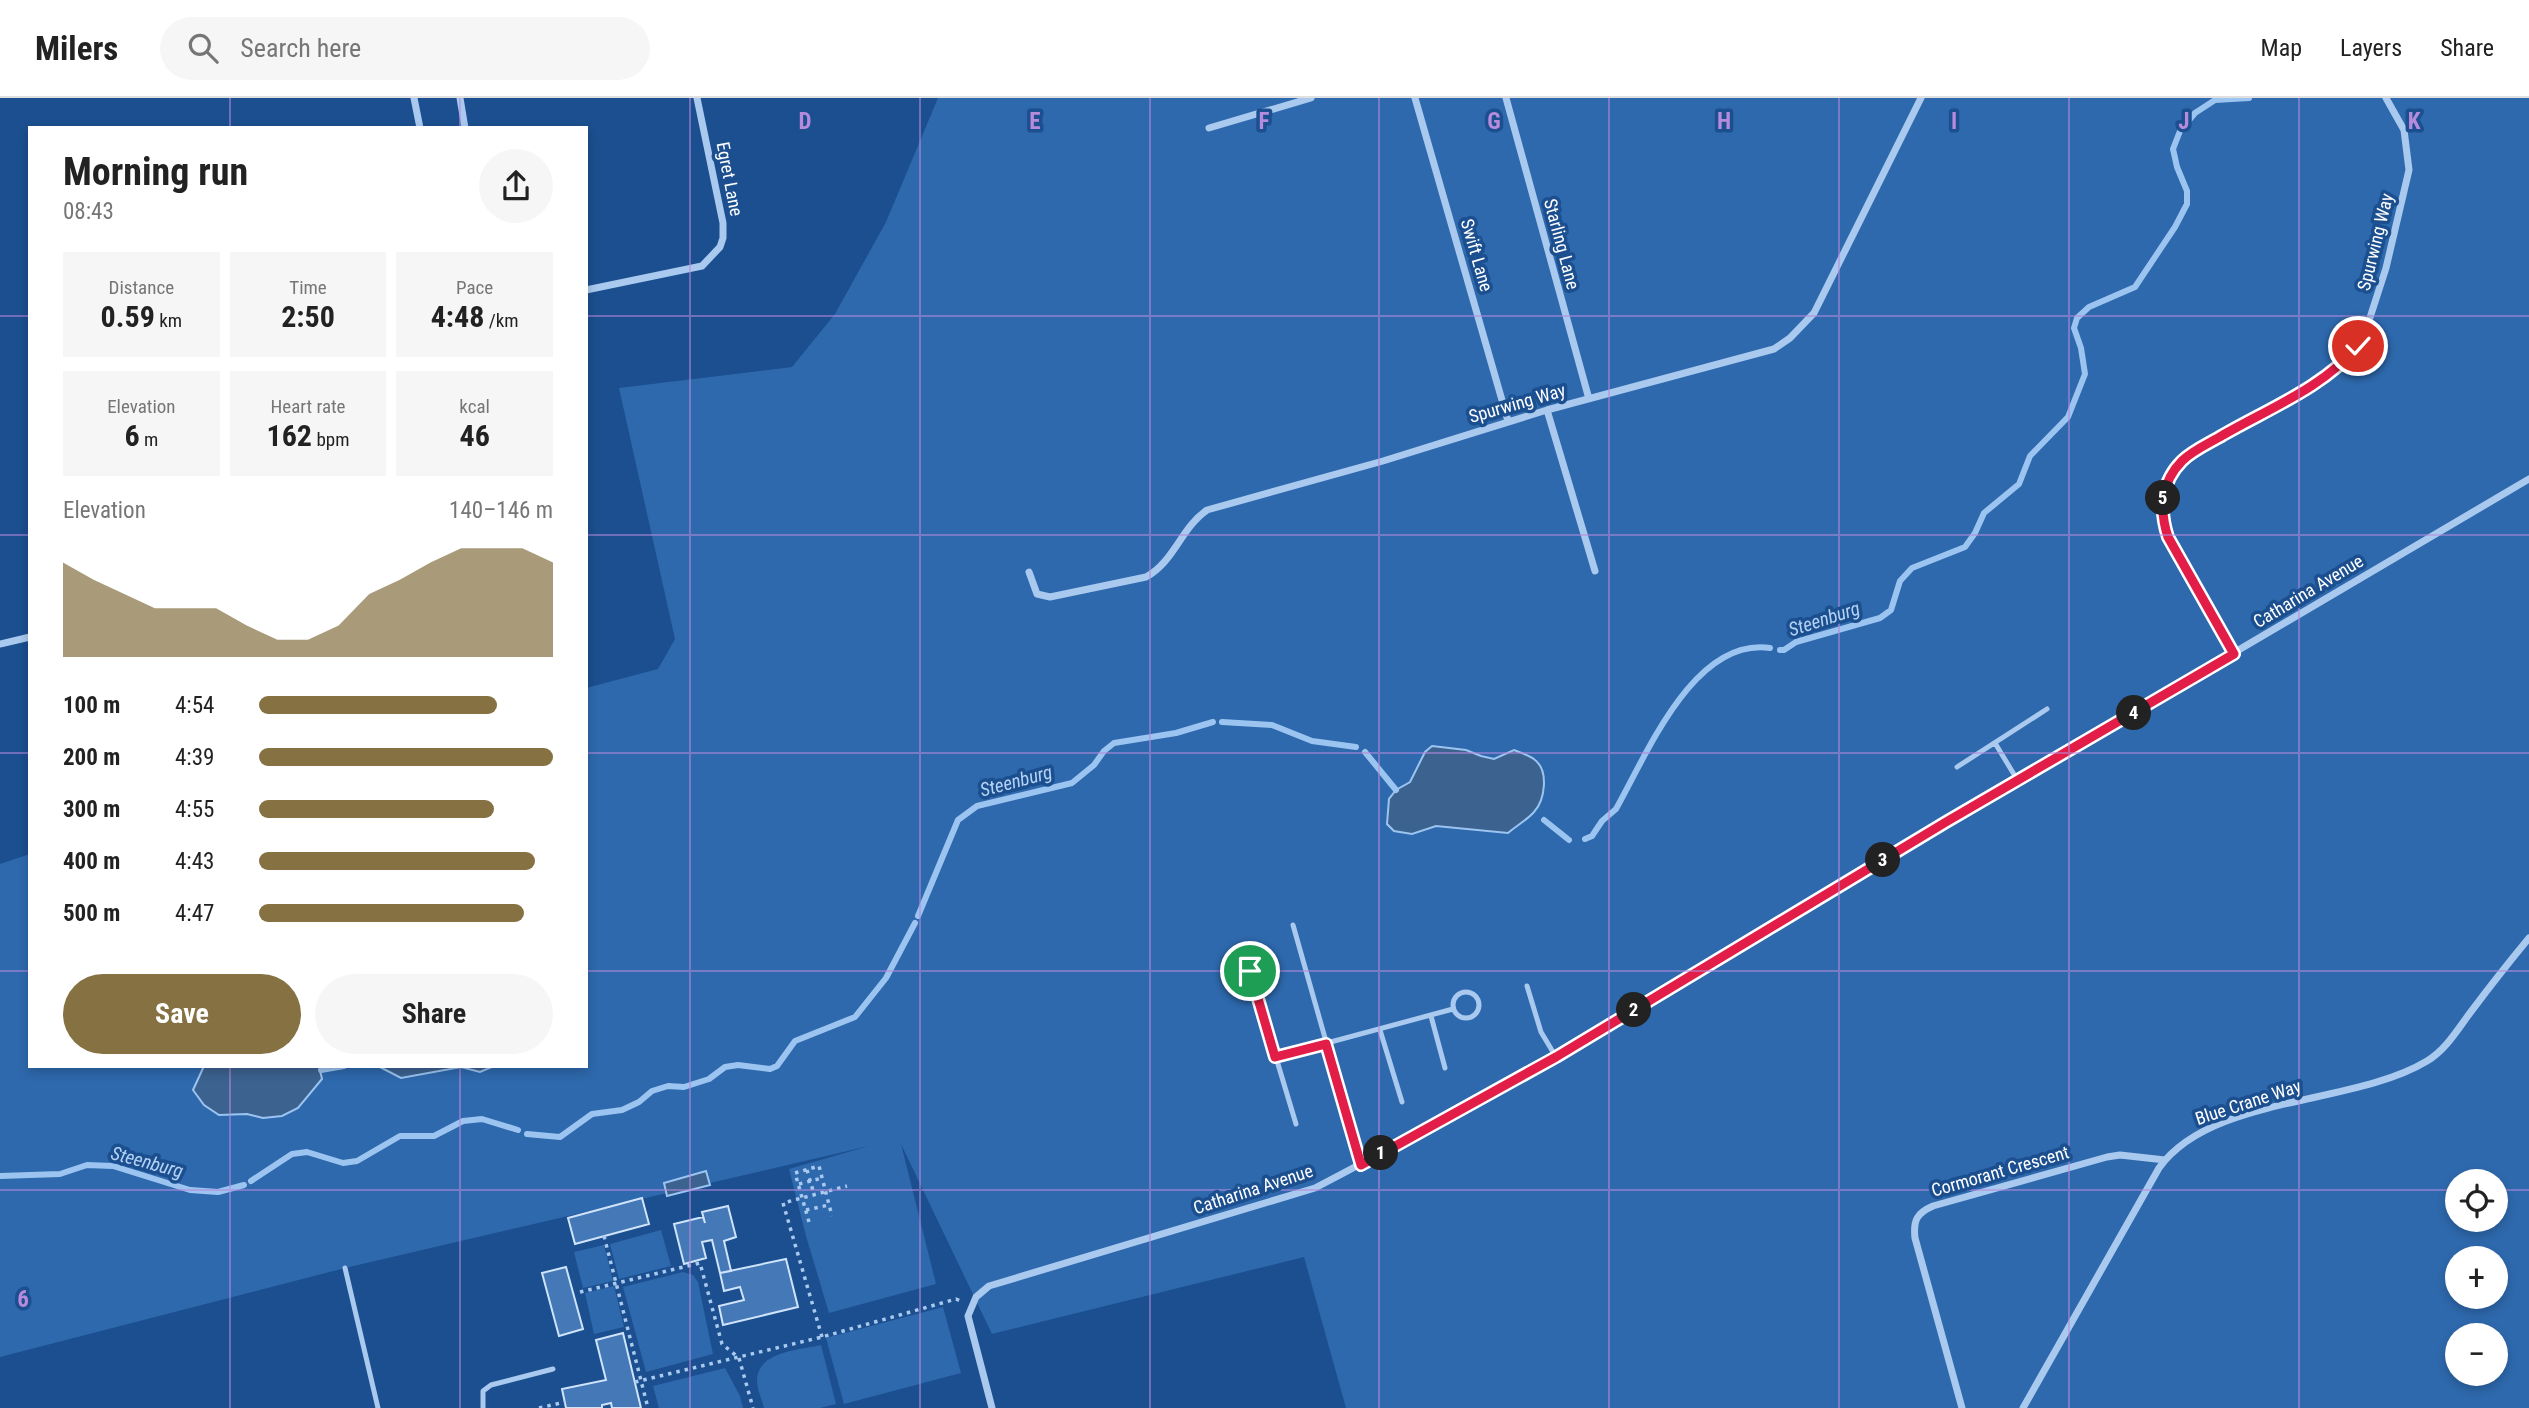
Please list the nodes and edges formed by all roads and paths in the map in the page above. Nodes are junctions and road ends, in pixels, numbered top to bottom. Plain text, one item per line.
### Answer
1 (414, 98) edge
2 (460, 98) edge
3 (697, 98) edge
4 (1311, 98) edge
5 (1415, 98) edge
6 (1506, 98) edge
7 (1921, 98) edge
8 (2386, 98) edge
9 (420, 126) edge
10 (466, 126) edge
11 (1209, 128) dead end
12 (588, 290) edge
13 (1589, 399) junction
14 (1547, 410) junction
15 (1508, 421) junction
16 (2529, 480) edge
17 (1595, 571) dead end
18 (1029, 572) dead end
19 (28, 637) edge
20 (0, 644) edge
21 (2234, 654) junction
22 (2047, 709) dead end
23 (1995, 743) junction
24 (1957, 767) dead end
25 (2018, 781) junction
26 (1293, 926) dead end
27 (2529, 938) edge
28 (1250, 971) dead end
29 (1527, 986) dead end
30 (1453, 1009) junction
31 (1431, 1016) junction
32 (1381, 1030) junction
33 (1326, 1044) junction
34 (1275, 1057) junction
35 (1556, 1057) junction
36 (1445, 1068) dead end
37 (1402, 1102) dead end
38 (1296, 1124) dead end
39 (2165, 1160) junction
40 (1361, 1165) junction
41 (807, 1170) junction
42 (822, 1178) junction
43 (811, 1181) junction
44 (799, 1184) junction
45 (847, 1186) dead end
46 (826, 1192) junction
47 (815, 1195) junction
48 (802, 1198) junction
49 (829, 1205) junction
50 (806, 1210) junction
51 (832, 1216) dead end
52 (810, 1222) dead end
53 (604, 1236) dead end
54 (345, 1268) dead end
55 (616, 1283) junction
56 (580, 1292) dead end
57 (971, 1303) junction
58 (822, 1337) junction
59 (739, 1358) junction
60 (553, 1369) dead end
61 (641, 1381) junction
62 (635, 1382) dead end
63 (565, 1402) dead end
64 (378, 1408) edge
65 (483, 1408) edge
66 (539, 1408) edge
67 (648, 1408) edge
68 (753, 1408) edge
69 (992, 1408) edge
70 (1962, 1408) edge
71 (2023, 1408) edge

1 - 9 street
2 - 10 street
3 - 12 street, Egret Lane
4 - 11 street
5 - 15 street, Swift Lane
6 - 13 street, Starling Lane
7 - 13 street, Spurwing Way
8 - 21 street, Spurwing Way
13 - 14 street, Spurwing Way
14 - 15 street, Spurwing Way
14 - 17 street
15 - 18 street, Spurwing Way
16 - 21 street, Catharina Avenue
19 - 20 street
21 - 25 street, Catharina Avenue
22 - 23 lane
23 - 24 lane
23 - 25 lane
25 - 35 street, Catharina Avenue
26 - 33 lane
27 - 39 street, Blue Crane Way
28 - 34 lane
29 - 35 lane
30 - 30 lane
30 - 31 lane
31 - 32 lane
31 - 36 lane
32 - 33 lane
32 - 37 lane
33 - 34 lane
33 - 40 lane
34 - 38 lane
35 - 40 street, Catharina Avenue
39 - 70 street, Cormorant Crescent
39 - 71 street, Blue Crane Way
40 - 57 street, Catharina Avenue
41 - 42 path
41 - 43 path
41 - 44 path
42 - 43 path
42 - 46 path
43 - 44 path
43 - 47 path
44 - 48 path
45 - 46 path
46 - 47 path
46 - 49 path
47 - 48 path
48 - 50 path
48 - 58 path
49 - 50 path
49 - 51 path
50 - 52 path
53 - 55 path
54 - 64 lane
55 - 56 path
55 - 59 path
55 - 61 path
57 - 58 path
57 - 69 street
58 - 59 path
59 - 61 path
59 - 68 path
60 - 65 lane
61 - 62 path
61 - 67 path
63 - 66 path

